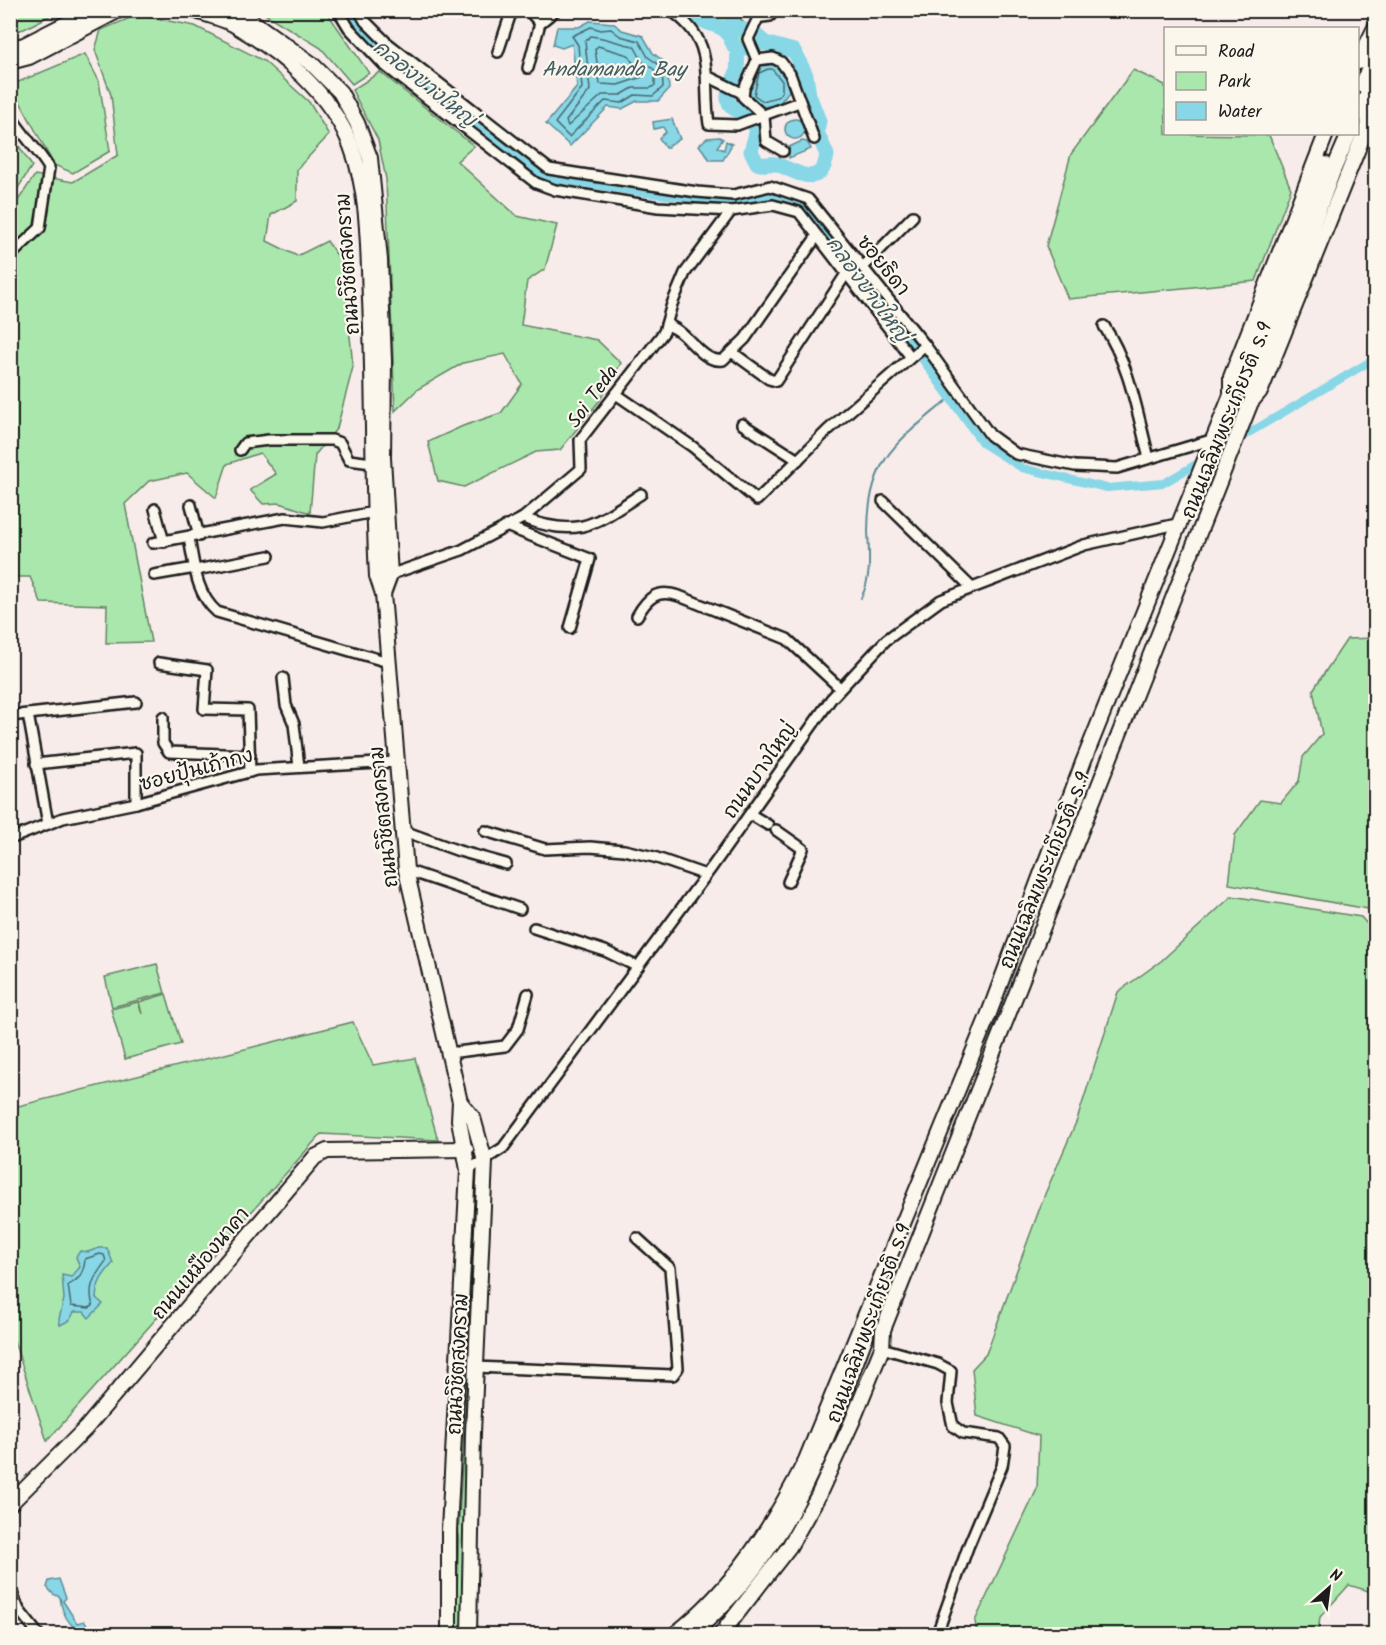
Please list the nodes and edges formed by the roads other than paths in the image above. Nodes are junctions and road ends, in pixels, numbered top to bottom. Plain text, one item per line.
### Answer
1 (93, 10) edge
2 (118, 10) edge
3 (194, 10) edge
4 (236, 10) edge
5 (338, 10) edge
6 (359, 10) edge
7 (512, 10) edge
8 (528, 10) edge
9 (556, 10) edge
10 (775, 10) edge
11 (674, 12) edge
12 (756, 15) edge
13 (540, 23) junction
14 (1376, 26) edge
15 (10, 48) edge
16 (498, 52) dead end
17 (1376, 54) edge
18 (756, 58) junction
19 (1359, 60) edge
20 (10, 62) edge
21 (528, 68) dead end
22 (1376, 75) edge
23 (710, 77) junction
24 (1359, 91) edge
25 (740, 92) junction
26 (799, 102) junction
27 (1376, 104) edge
28 (1359, 113) edge
29 (10, 115) edge
30 (762, 116) junction
31 (1326, 135) edge
32 (1339, 135) edge
33 (1349, 135) edge
34 (814, 138) dead end
35 (783, 151) dead end
36 (698, 192) junction
37 (695, 211) junction
38 (731, 211) junction
39 (913, 216) dead end
40 (817, 236) junction
41 (10, 256) edge
42 (863, 267) junction
43 (846, 274) junction
44 (666, 325) junction
45 (1104, 326) dead end
46 (925, 345) junction
47 (733, 352) junction
48 (910, 356) junction
49 (616, 394) junction
50 (1231, 394) junction
51 (1251, 402) junction
52 (742, 424) dead end
53 (1212, 440) junction
54 (240, 450) dead end
55 (1149, 458) junction
56 (798, 460) junction
57 (372, 463) junction
58 (641, 494) dead end
59 (883, 501) dead end
60 (191, 505) dead end
61 (155, 508) dead end
62 (374, 512) junction
63 (523, 518) junction
64 (1178, 524) junction
65 (506, 526) junction
66 (194, 537) junction
67 (164, 542) junction
68 (153, 543) dead end
69 (269, 555) dead end
70 (196, 569) junction
71 (154, 575) dead end
72 (383, 576) junction
73 (972, 588) junction
74 (637, 616) dead end
75 (570, 628) dead end
76 (159, 663) dead end
77 (388, 663) junction
78 (283, 678) dead end
79 (840, 688) junction
80 (136, 702) dead end
81 (28, 714) junction
82 (10, 716) edge
83 (163, 717) dead end
84 (250, 755) junction
85 (395, 762) junction
86 (36, 764) junction
87 (299, 767) junction
88 (250, 772) junction
89 (135, 804) junction
90 (750, 814) junction
91 (48, 824) junction
92 (401, 830) junction
93 (485, 831) dead end
94 (10, 839) edge
95 (506, 864) dead end
96 (406, 870) junction
97 (706, 875) junction
98 (788, 882) dead end
99 (520, 909) dead end
100 (534, 928) dead end
101 (638, 967) junction
102 (528, 994) dead end
103 (449, 1053) junction
104 (460, 1102) junction
105 (466, 1149) junction
106 (485, 1161) junction
107 (468, 1170) junction
108 (637, 1238) dead end
109 (865, 1321) junction
110 (883, 1330) junction
111 (882, 1348) junction
112 (476, 1367) junction
113 (10, 1504) edge
114 (10, 1588) edge
115 (38, 1635) edge
116 (448, 1635) edge
117 (469, 1635) edge
118 (675, 1635) edge
119 (692, 1635) edge
120 (706, 1635) edge
121 (721, 1635) edge
122 (937, 1635) edge

1 - 15 main road
2 - 20 main road
3 - 57 main road, ถนนวิชิตสงคราม
4 - 72 main road, ถนนวิชิตสงคราม
5 - 37 street
6 - 36 street, ซอยธิดา
7 - 16 street
8 - 13 street
9 - 13 street
10 - 12 street
11 - 23 street
12 - 18 street
13 - 21 street
14 - 19 main road
17 - 24 main road
18 - 25 street
18 - 26 street
22 - 28 main road
23 - 25 street
23 - 30 street
25 - 30 street
26 - 30 street
26 - 34 street
27 - 51 main road, ถนนเฉลิมพระเกียรติ ร.9
29 - 41 street
30 - 35 street
31 - 50 main road, ถนนเฉลิมพระเกียรติ ร.9
32 - 50 main road
33 - 51 main road
36 - 37 street
36 - 42 street, ซอยธิดา
37 - 38 street
38 - 40 street
38 - 44 street, Soi Teda
39 - 42 street
40 - 43 street
40 - 47 street
42 - 46 street, ซอยธิดา
43 - 47 street
43 - 48 street
44 - 47 street
44 - 49 street, Soi Teda
45 - 55 street
46 - 48 street
46 - 55 street, ซอยธิดา
48 - 56 street
49 - 56 street
49 - 63 street, Soi Teda
50 - 53 main road, ถนนเฉลิมพระเกียรติ ร.9
51 - 110 main road, ถนนเฉลิมพระเกียรติ ร.9
52 - 56 street
53 - 55 street, ซอยธิดา
53 - 64 main road, ถนนเฉลิมพระเกียรติ ร.9
54 - 57 street
57 - 62 main road, ถนนวิชิตสงคราม
58 - 63 street
59 - 73 street
60 - 66 street
61 - 67 street
62 - 66 street
62 - 72 main road, ถนนวิชิตสงคราม
63 - 65 street, Soi Teda
64 - 73 street, ถนนบางใหญ่
64 - 109 main road, ถนนเฉลิมพระเกียรติ ร.9
65 - 72 street, Soi Teda
65 - 75 street
66 - 67 street
66 - 70 street
67 - 68 street
69 - 70 street
70 - 71 street
70 - 77 street
72 - 77 main road, ถนนวิชิตสงคราม
73 - 79 street, ถนนบางใหญ่
74 - 79 street
76 - 84 street
77 - 85 main road, ถนนวิชิตสงคราม
78 - 87 street
79 - 90 street, ถนนบางใหญ่
80 - 81 street
81 - 82 street
81 - 86 street
83 - 84 street
84 - 88 street
85 - 87 street, ซอยปุ้นเถ้ากง
85 - 92 main road, ถนนวิชิตสงคราม
86 - 89 street
86 - 91 street
87 - 88 street, ซอยปุ้นเถ้ากง
88 - 89 street, ซอยปุ้นเถ้ากง
89 - 91 street, ซอยปุ้นเถ้ากง
90 - 97 street, ถนนบางใหญ่
90 - 98 street
91 - 94 street, ซอยปุ้นเถ้ากง
92 - 95 street
92 - 96 main road, ถนนวิชิตสงคราม
93 - 97 street
96 - 99 street
96 - 103 main road, ถนนวิชิตสงคราม
97 - 101 street, ถนนบางใหญ่
100 - 101 street
101 - 106 street, ถนนบางใหญ่
102 - 103 street
103 - 104 main road, ถนนวิชิตสงคราม
104 - 105 main road, ถนนวิชิตสงคราม
104 - 106 main road, ถนนวิชิตสงคราม
105 - 107 main road, ถนนวิชิตสงคราม
105 - 113 main road, ถนนเหมืองนาคา
106 - 107 street, ถนนบางใหญ่
106 - 112 main road, ถนนวิชิตสงคราม
107 - 116 main road, ถนนวิชิตสงคราม
108 - 112 street
109 - 118 main road, ถนนเฉลิมพระเกียรติ ร.9
109 - 119 main road
110 - 111 main road, ถนนเฉลิมพระเกียรติ ร.9
110 - 120 main road
111 - 121 main road, ถนนเฉลิมพระเกียรติ ร.9
111 - 122 street
112 - 117 main road, ถนนวิชิตสงคราม
114 - 115 street

